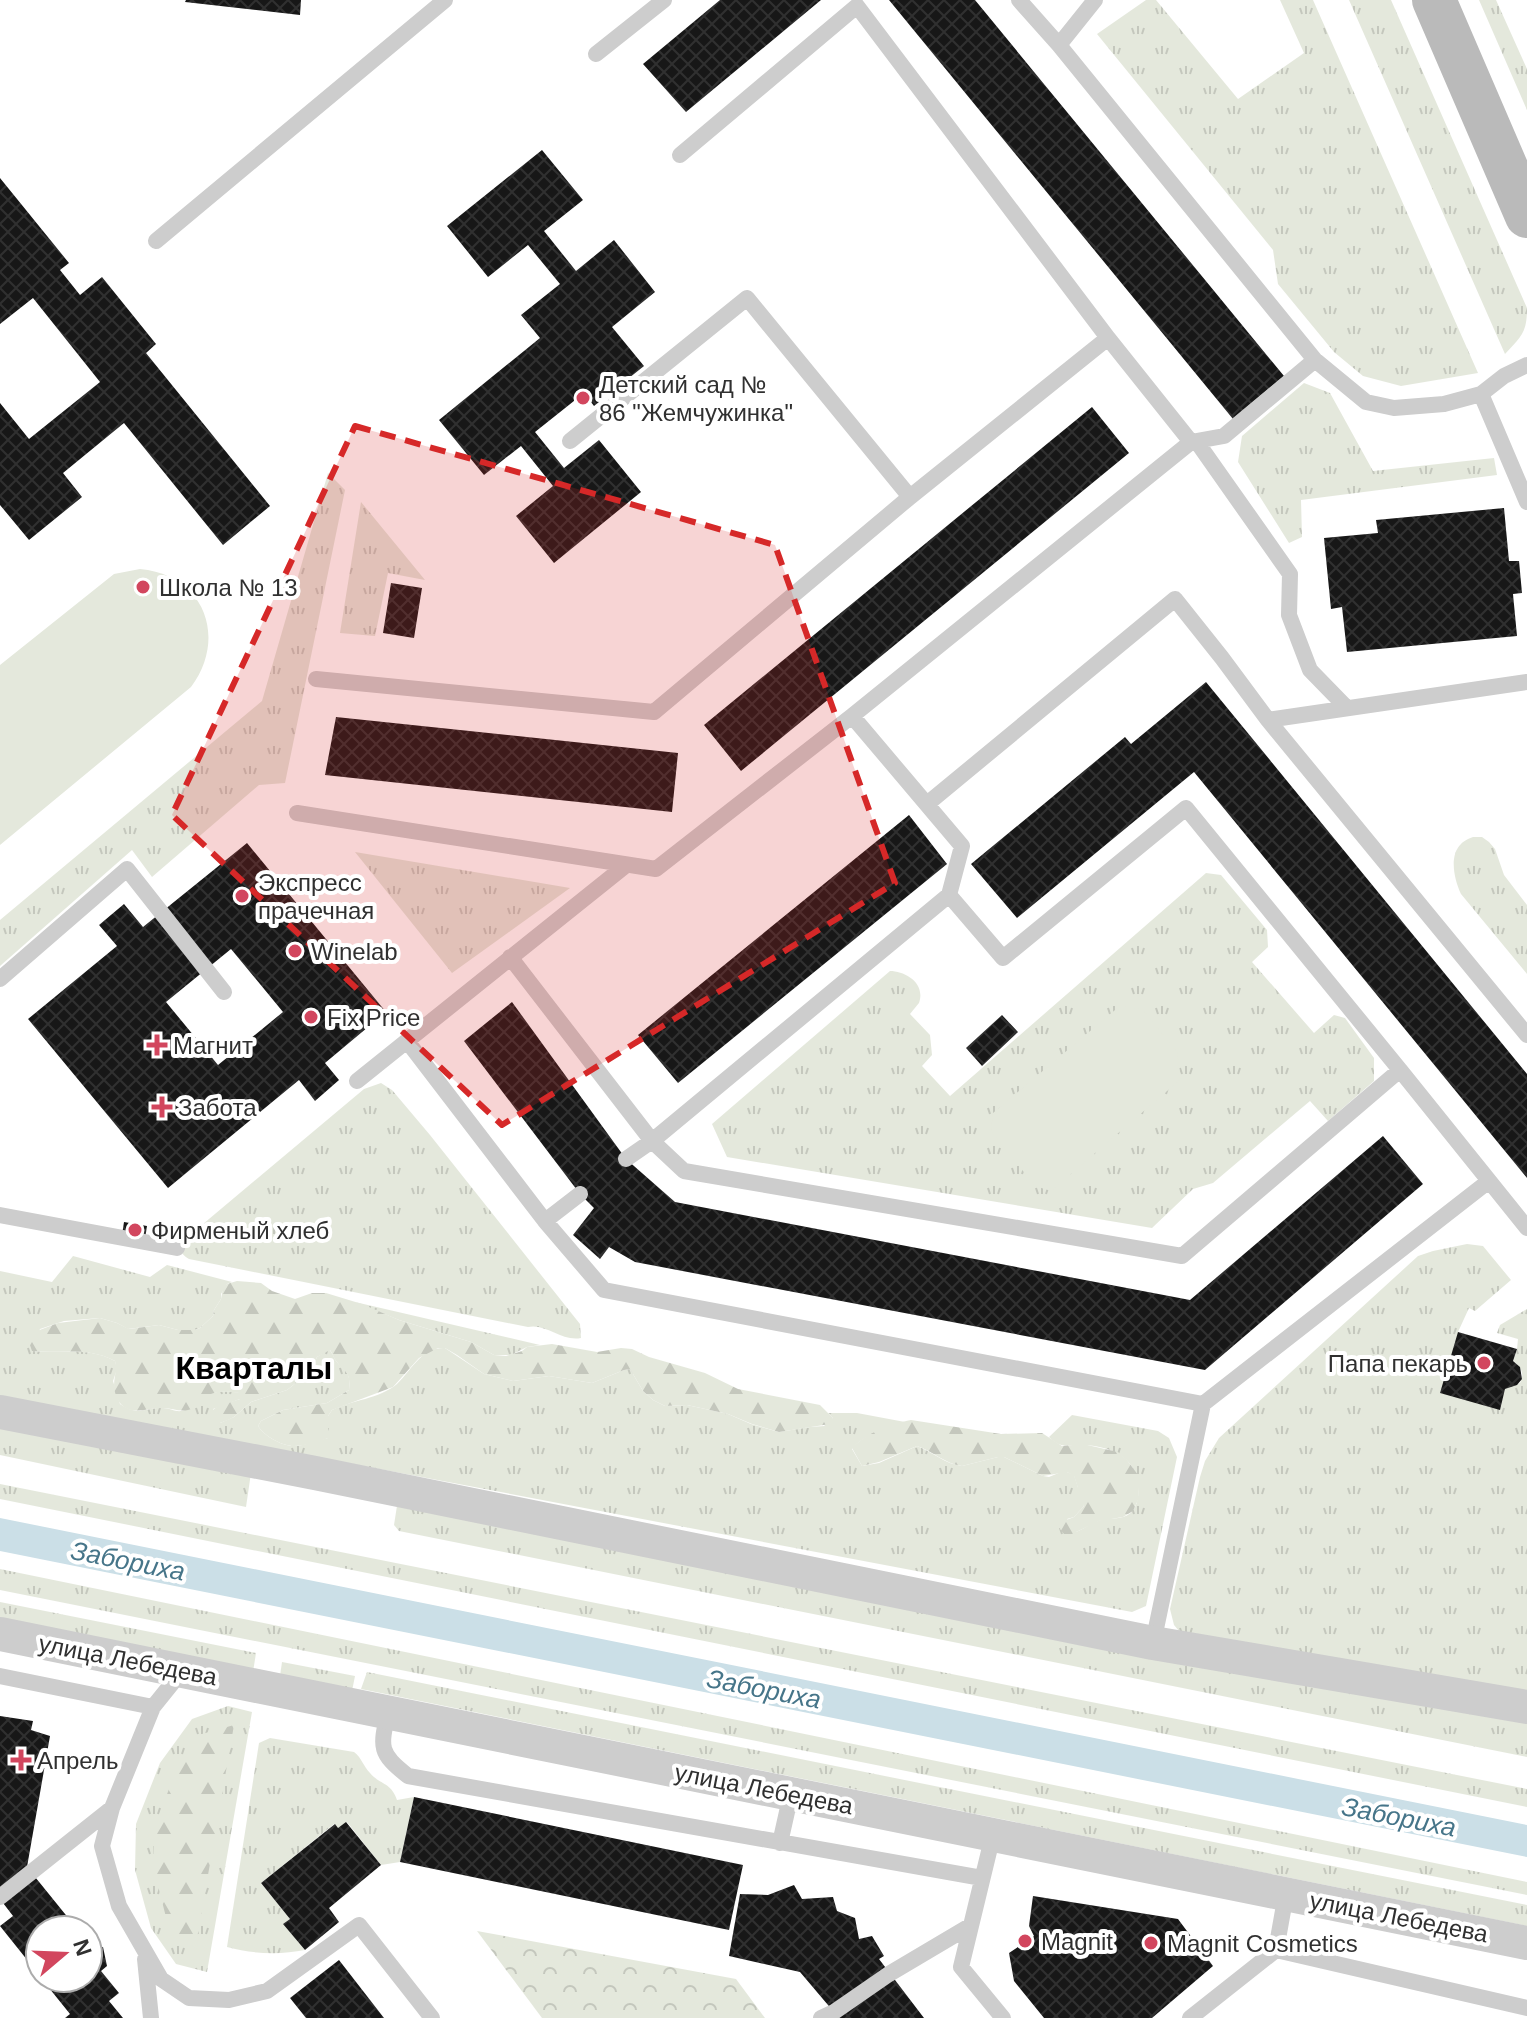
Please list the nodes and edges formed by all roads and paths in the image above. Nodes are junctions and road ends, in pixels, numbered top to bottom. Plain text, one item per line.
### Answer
1 (445, 0) edge
2 (664, 0) edge
3 (1019, 0) edge
4 (1095, 0) edge
5 (1434, 0) edge
6 (855, 3) edge
7 (1059, 45) junction
8 (596, 54) dead end
9 (680, 155) dead end
10 (1527, 216) edge
11 (156, 241) dead end
12 (1108, 338) junction
13 (1315, 360) junction
14 (1527, 365) edge
15 (1481, 394) junction
16 (570, 441) dead end
17 (1194, 442) junction
18 (910, 497) junction
19 (1527, 502) edge
20 (316, 679) dead end
21 (1527, 682) edge
22 (1347, 708) junction
23 (852, 716) junction
24 (1268, 720) junction
25 (927, 804) junction
26 (297, 813) dead end
27 (625, 866) junction
28 (949, 895) junction
29 (510, 957) junction
30 (0, 979) edge
31 (224, 992) dead end
32 (1527, 1035) edge
33 (407, 1041) junction
34 (1400, 1070) junction
35 (357, 1081) dead end
36 (652, 1141) junction
37 (626, 1159) dead end
38 (1489, 1181) junction
39 (580, 1194) dead end
40 (0, 1215) edge
41 (545, 1221) junction
42 (1527, 1228) edge
43 (177, 1248) dead end
44 (1203, 1404) junction
45 (0, 1412) edge
46 (0, 1634) edge
47 (1153, 1643) junction
48 (182, 1671) junction
49 (0, 1676) edge
50 (153, 1707) junction
51 (1527, 1707) edge
52 (388, 1713) junction
53 (791, 1794) junction
54 (112, 1808) junction
55 (993, 1835) junction
56 (780, 1843) junction
57 (982, 1878) junction
58 (1286, 1894) junction
59 (0, 1897) edge
60 (970, 1926) junction
61 (1527, 1943) edge
62 (144, 1950) junction
63 (1276, 1950) junction
64 (1527, 2008) edge
65 (151, 2018) edge
66 (432, 2018) edge
67 (821, 2018) edge
68 (1003, 2018) edge
69 (1190, 2018) edge

1 - 11 lane
2 - 8 lane
3 - 7 lane
4 - 7 lane
5 - 10 main road
6 - 9 lane
6 - 12 lane
7 - 13 lane
12 - 17 lane
12 - 18 lane
13 - 15 lane
13 - 17 lane
14 - 15 lane
15 - 19 lane
16 - 18 lane
17 - 22 lane
17 - 23 lane
18 - 20 lane
21 - 22 lane
22 - 24 lane
23 - 25 lane
23 - 27 lane
24 - 25 lane
24 - 32 lane
25 - 28 lane
26 - 27 lane
27 - 29 lane
28 - 34 lane
28 - 36 lane
29 - 33 lane
29 - 36 lane
30 - 31 lane
33 - 35 lane
33 - 41 lane
34 - 36 lane
34 - 38 lane
36 - 37 lane
38 - 42 lane
38 - 44 lane
39 - 41 lane
40 - 43 lane
41 - 44 lane
44 - 47 lane
45 - 47 street
46 - 48 street, улица Лебедева
47 - 51 street
48 - 50 lane
48 - 52 street, улица Лебедева
49 - 50 lane
50 - 54 lane
52 - 53 street, улица Лебедева
52 - 56 lane
53 - 55 street, улица Лебедева
53 - 56 lane
54 - 59 lane
54 - 62 lane
55 - 57 lane
55 - 58 street, улица Лебедева
56 - 57 lane
57 - 60 lane
58 - 61 street, улица Лебедева
58 - 63 lane
60 - 67 lane
60 - 68 lane
62 - 65 lane
62 - 66 lane
63 - 64 lane
63 - 69 lane

